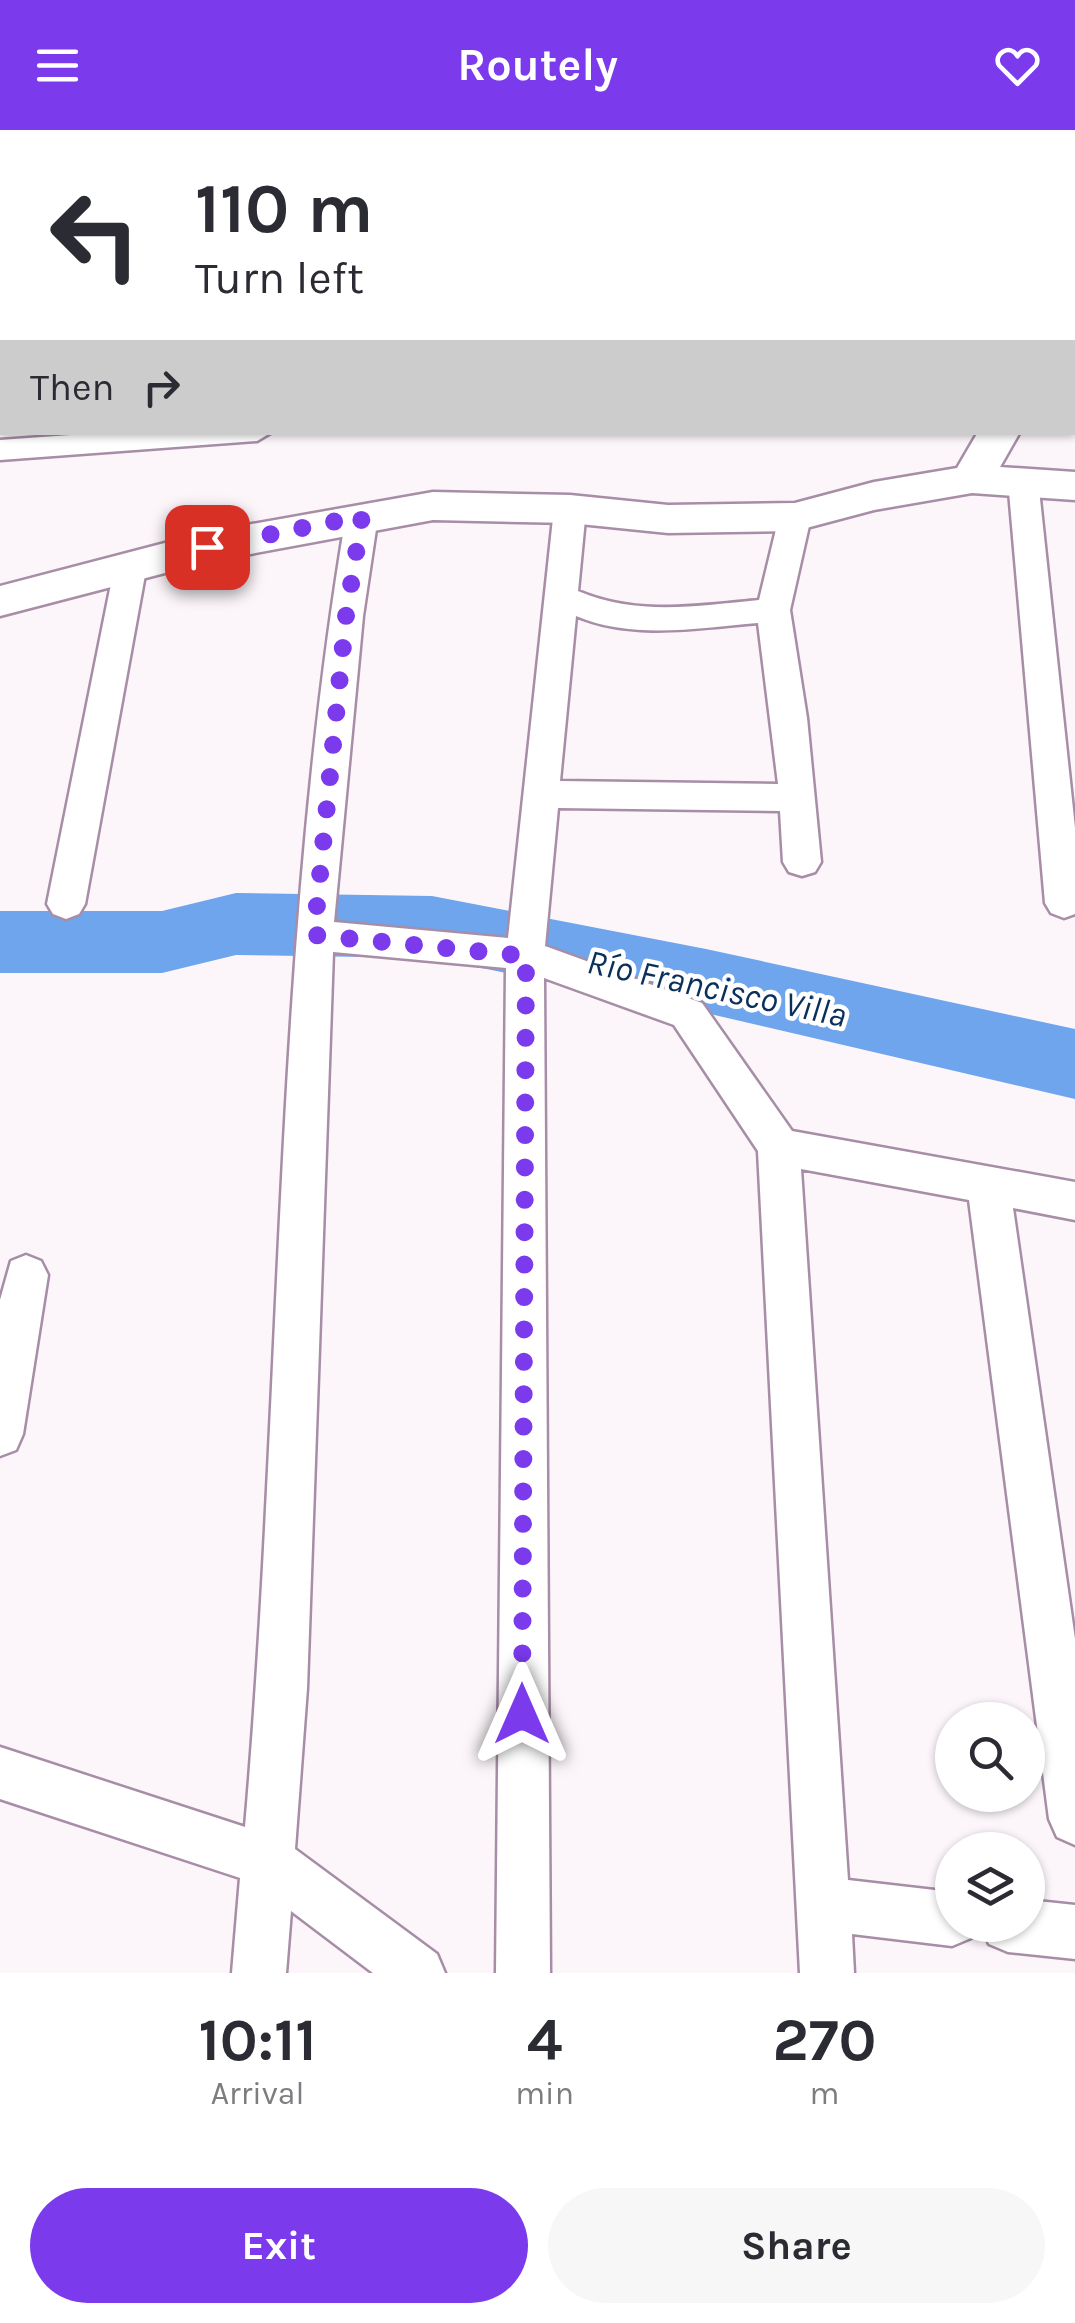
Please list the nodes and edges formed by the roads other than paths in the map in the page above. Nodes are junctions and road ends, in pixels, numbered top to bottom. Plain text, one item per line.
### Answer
1 (213, 435) edge
2 (997, 435) edge
3 (0, 450) edge
4 (972, 479) junction
5 (1023, 480) junction
6 (1075, 486) edge
7 (570, 508) junction
8 (362, 516) junction
9 (795, 517) junction
10 (131, 564) junction
11 (561, 596) junction
12 (0, 601) edge
13 (773, 610) junction
14 (539, 794) junction
15 (797, 798) junction
16 (802, 862) dead end
17 (1064, 903) dead end
18 (66, 904) dead end
19 (314, 935) junction
20 (526, 956) junction
21 (779, 1147) junction
22 (988, 1183) junction
23 (1075, 1201) edge
24 (26, 1275) dead end
25 (0, 1434) edge
26 (0, 1773) edge
27 (1075, 1819) edge
28 (266, 1860) junction
29 (823, 1904) junction
30 (935, 1917) edge
31 (1045, 1929) edge
32 (1075, 1932) edge
33 (259, 1973) edge
34 (418, 1973) edge
35 (522, 1973) edge
36 (827, 1973) edge

1 - 3 street
2 - 4 street
4 - 5 street
4 - 9 street
5 - 6 street
5 - 17 street
7 - 8 street
7 - 9 street
7 - 11 street
8 - 10 street
8 - 19 street
9 - 13 street
10 - 12 street
10 - 18 street
11 - 13 street
11 - 14 street
13 - 15 street
14 - 15 street
14 - 20 street
15 - 16 street
19 - 20 street
19 - 28 street
20 - 21 street
20 - 35 street
21 - 22 street
21 - 29 street
22 - 23 street
22 - 27 street
24 - 25 street
26 - 28 street
28 - 33 street
28 - 34 street
29 - 30 street
29 - 36 street
31 - 32 street

